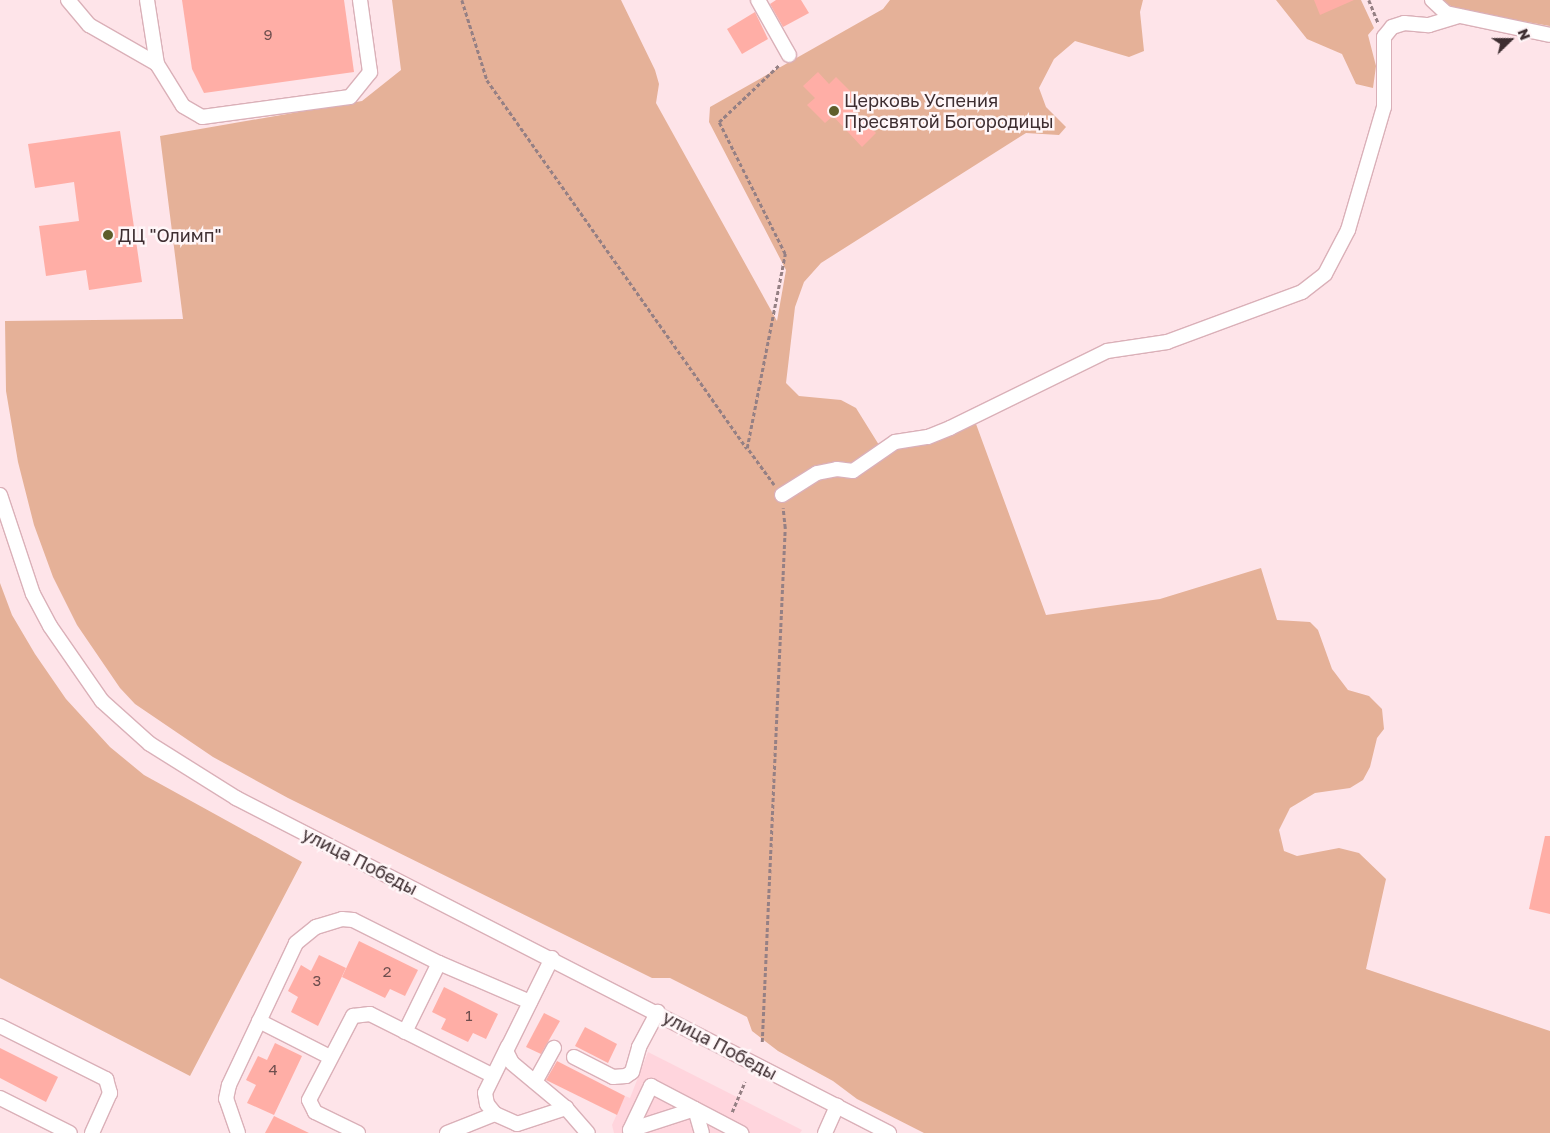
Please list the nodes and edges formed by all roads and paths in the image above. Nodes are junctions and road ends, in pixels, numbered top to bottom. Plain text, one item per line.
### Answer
1 (68, 0) edge
2 (147, 0) edge
3 (360, 0) edge
4 (462, 0) edge
5 (758, 0) edge
6 (1369, 0) edge
7 (1432, 0) edge
8 (1459, 16) junction
9 (1550, 35) edge
10 (1384, 38) junction
11 (789, 55) joint
12 (157, 64) junction
13 (747, 448) junction
14 (0, 495) edge
15 (782, 495) junction
16 (552, 958) junction
17 (439, 963) junction
18 (530, 1002) junction
19 (658, 1012) junction
20 (259, 1021) junction
21 (0, 1026) edge
22 (405, 1032) junction
23 (762, 1042) dead end
24 (508, 1046) junction
25 (554, 1048) dead end
26 (330, 1057) junction
27 (574, 1057) dead end
28 (492, 1075) junction
29 (535, 1082) junction
30 (745, 1082) dead end
31 (0, 1098) edge
32 (837, 1106) junction
33 (566, 1108) junction
34 (495, 1114) junction
35 (726, 1125) junction
36 (70, 1133) edge
37 (92, 1133) edge
38 (238, 1133) edge
39 (358, 1133) edge
40 (447, 1133) edge
41 (588, 1133) edge
42 (702, 1133) edge
43 (741, 1133) edge
44 (826, 1133) edge
45 (889, 1133) edge

1 - 12 street
2 - 12 street
3 - 12 street
4 - 13 path
5 - 11 street
6 - 10 path
7 - 8 street
8 - 9 street
8 - 10 street
10 - 15 street
11 - 13 path
13 - 15 path
14 - 16 street, улица Победы
15 - 23 path
16 - 18 street
16 - 19 street, улица Победы
17 - 18 street
17 - 20 street
17 - 22 street
18 - 24 street
19 - 27 street
19 - 32 street, улица Победы
20 - 26 street
20 - 38 street
21 - 37 street
22 - 26 street
22 - 28 street
24 - 28 street
24 - 29 street
25 - 29 street
26 - 39 street
28 - 34 street
29 - 33 street
30 - 35 path
31 - 36 street
32 - 44 street
32 - 45 street, улица Победы
33 - 34 street
33 - 41 street
34 - 40 street
35 - 42 street
35 - 43 street

